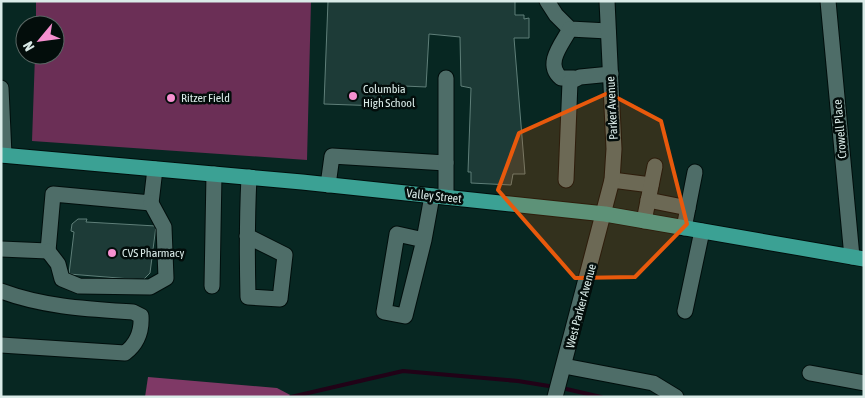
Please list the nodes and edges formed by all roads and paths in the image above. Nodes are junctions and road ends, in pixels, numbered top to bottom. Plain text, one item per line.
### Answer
1 (547, 1) edge
2 (607, 1) edge
3 (828, 1) edge
4 (570, 29) junction
5 (608, 31) junction
6 (610, 74) junction
7 (446, 78) dead end
8 (574, 78) junction
9 (1, 88) edge
10 (3, 155) edge
11 (446, 163) junction
12 (655, 166) dead end
13 (155, 169) junction
14 (695, 172) dead end
15 (214, 174) junction
16 (249, 177) junction
17 (566, 180) dead end
18 (612, 180) junction
19 (328, 185) junction
20 (650, 192) junction
21 (439, 196) junction
22 (151, 203) junction
23 (688, 208) junction
24 (605, 214) junction
25 (644, 221) junction
26 (684, 228) junction
27 (702, 231) junction
28 (247, 236) dead end
29 (424, 240) junction
30 (1, 249) edge
31 (48, 251) junction
32 (858, 258) edge
33 (212, 286) dead end
34 (1, 291) edge
35 (684, 311) dead end
36 (1, 345) edge
37 (564, 366) junction
38 (810, 373) dead end
39 (864, 383) edge
40 (555, 397) edge
41 (676, 397) edge

1 - 4 street
2 - 5 street, Parker Avenue
3 - 32 street, Crowell Place
4 - 5 street
4 - 8 street
5 - 6 street, Parker Avenue
6 - 8 street
6 - 18 street, Parker Avenue
7 - 11 street
8 - 17 street
9 - 10 street
10 - 13 main road, Valley Street
11 - 19 street
11 - 21 street
12 - 20 street
13 - 15 main road, Valley Street
13 - 22 street
14 - 23 street
15 - 16 main road, Valley Street
15 - 33 street
16 - 19 main road, Valley Street
16 - 28 street
18 - 20 street
18 - 24 street, Parker Avenue
19 - 21 main road, Valley Street
20 - 23 street
20 - 25 street
21 - 24 main road, Valley Street
21 - 29 street
22 - 31 street
22 - 31 street
23 - 26 street
24 - 25 main road, Valley Street
24 - 37 street, West Parker Avenue
25 - 26 main road, Valley Street
26 - 27 main road, Valley Street
27 - 32 main road, Valley Street
27 - 35 street
29 - 29 street
30 - 31 street
34 - 36 street
37 - 40 street, West Parker Avenue
37 - 41 street
38 - 39 street

